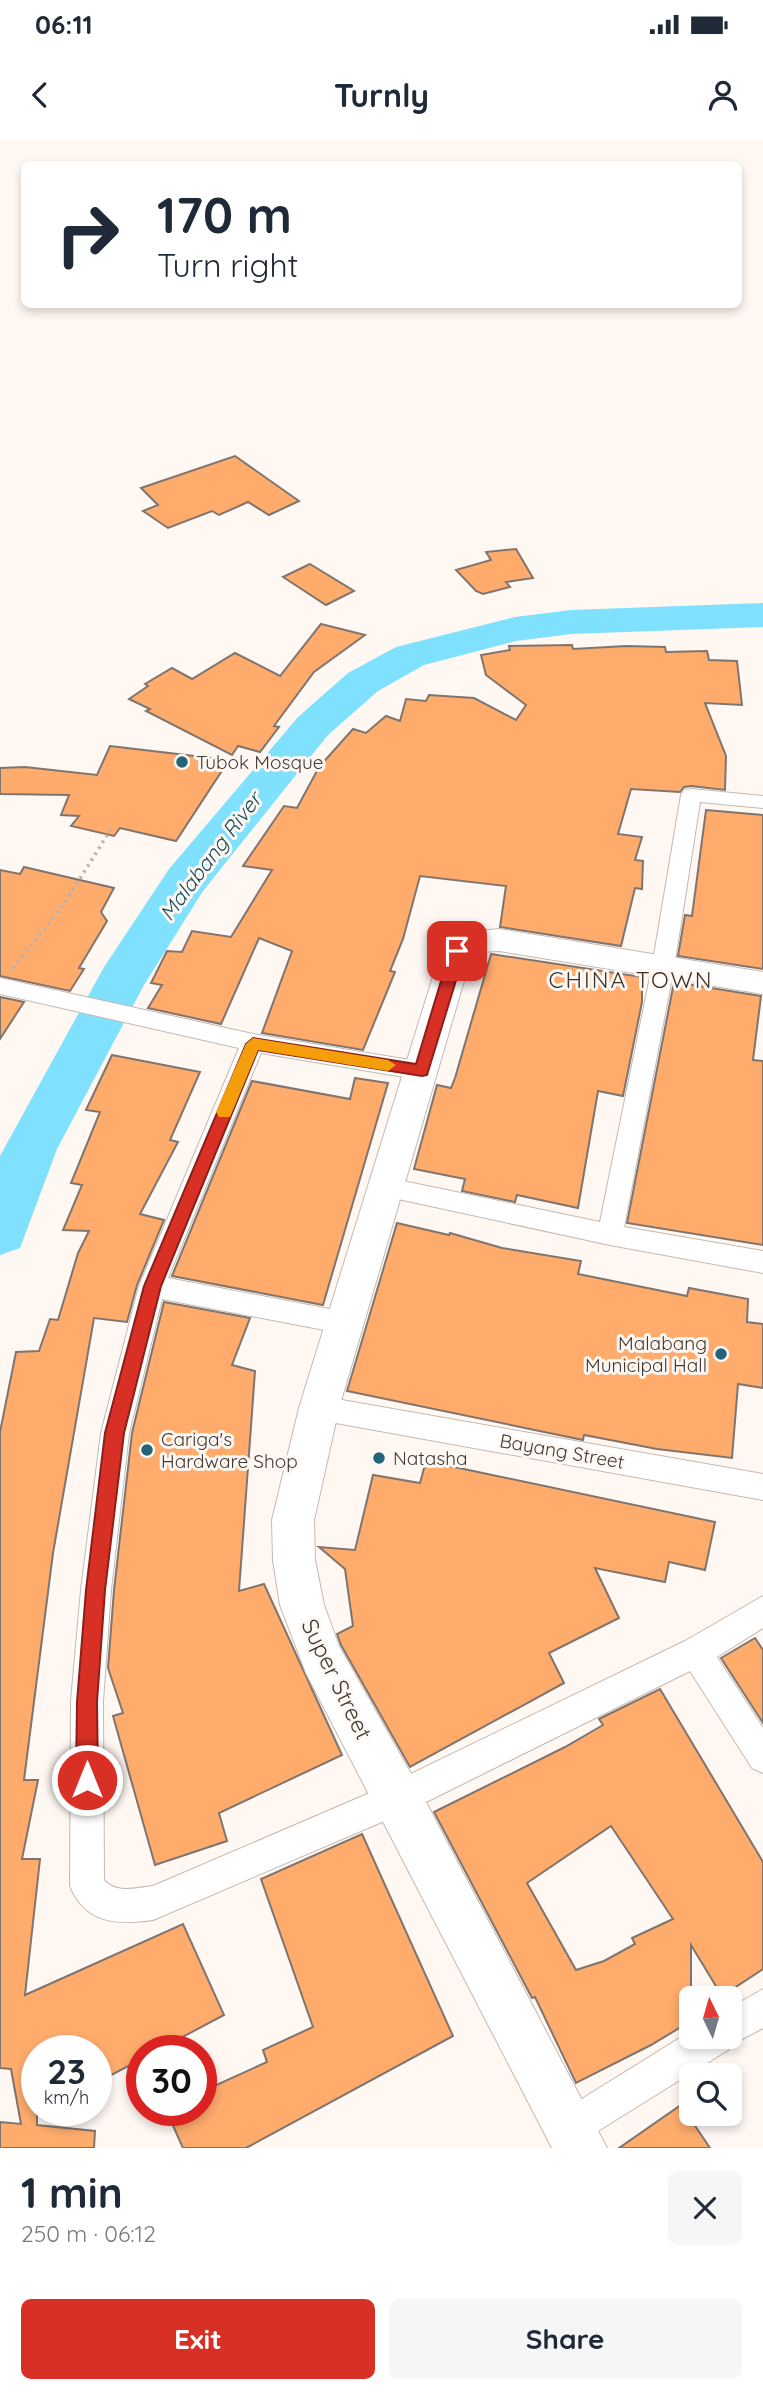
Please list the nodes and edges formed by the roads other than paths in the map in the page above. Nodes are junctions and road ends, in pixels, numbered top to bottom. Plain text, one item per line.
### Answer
1 (763, 802) edge
2 (663, 967) junction
3 (4, 980) edge
4 (763, 983) edge
5 (253, 1044) junction
6 (422, 1071) junction
7 (384, 1188) junction
8 (610, 1235) junction
9 (763, 1262) edge
10 (152, 1286) junction
11 (345, 1323) junction
12 (319, 1408) junction
13 (763, 1487) edge
14 (763, 1611) edge
15 (696, 1652) junction
16 (763, 1757) edge
17 (398, 1798) junction
18 (763, 2007) edge
19 (742, 2020) edge
20 (698, 2049) edge
21 (575, 2138) edge

1 - 2 street
2 - 4 street
2 - 6 street, Super Street
2 - 8 street
3 - 5 street
5 - 6 street
5 - 10 street
6 - 7 street, Super Street
7 - 8 street
7 - 11 street, Super Street
8 - 9 street
10 - 11 street
10 - 17 street
11 - 12 street, Super Street
12 - 13 street, Bayang Street
12 - 17 street, Super Street
14 - 15 street
15 - 16 street
15 - 17 street
17 - 21 street, Super Street
18 - 19 street
20 - 21 street

